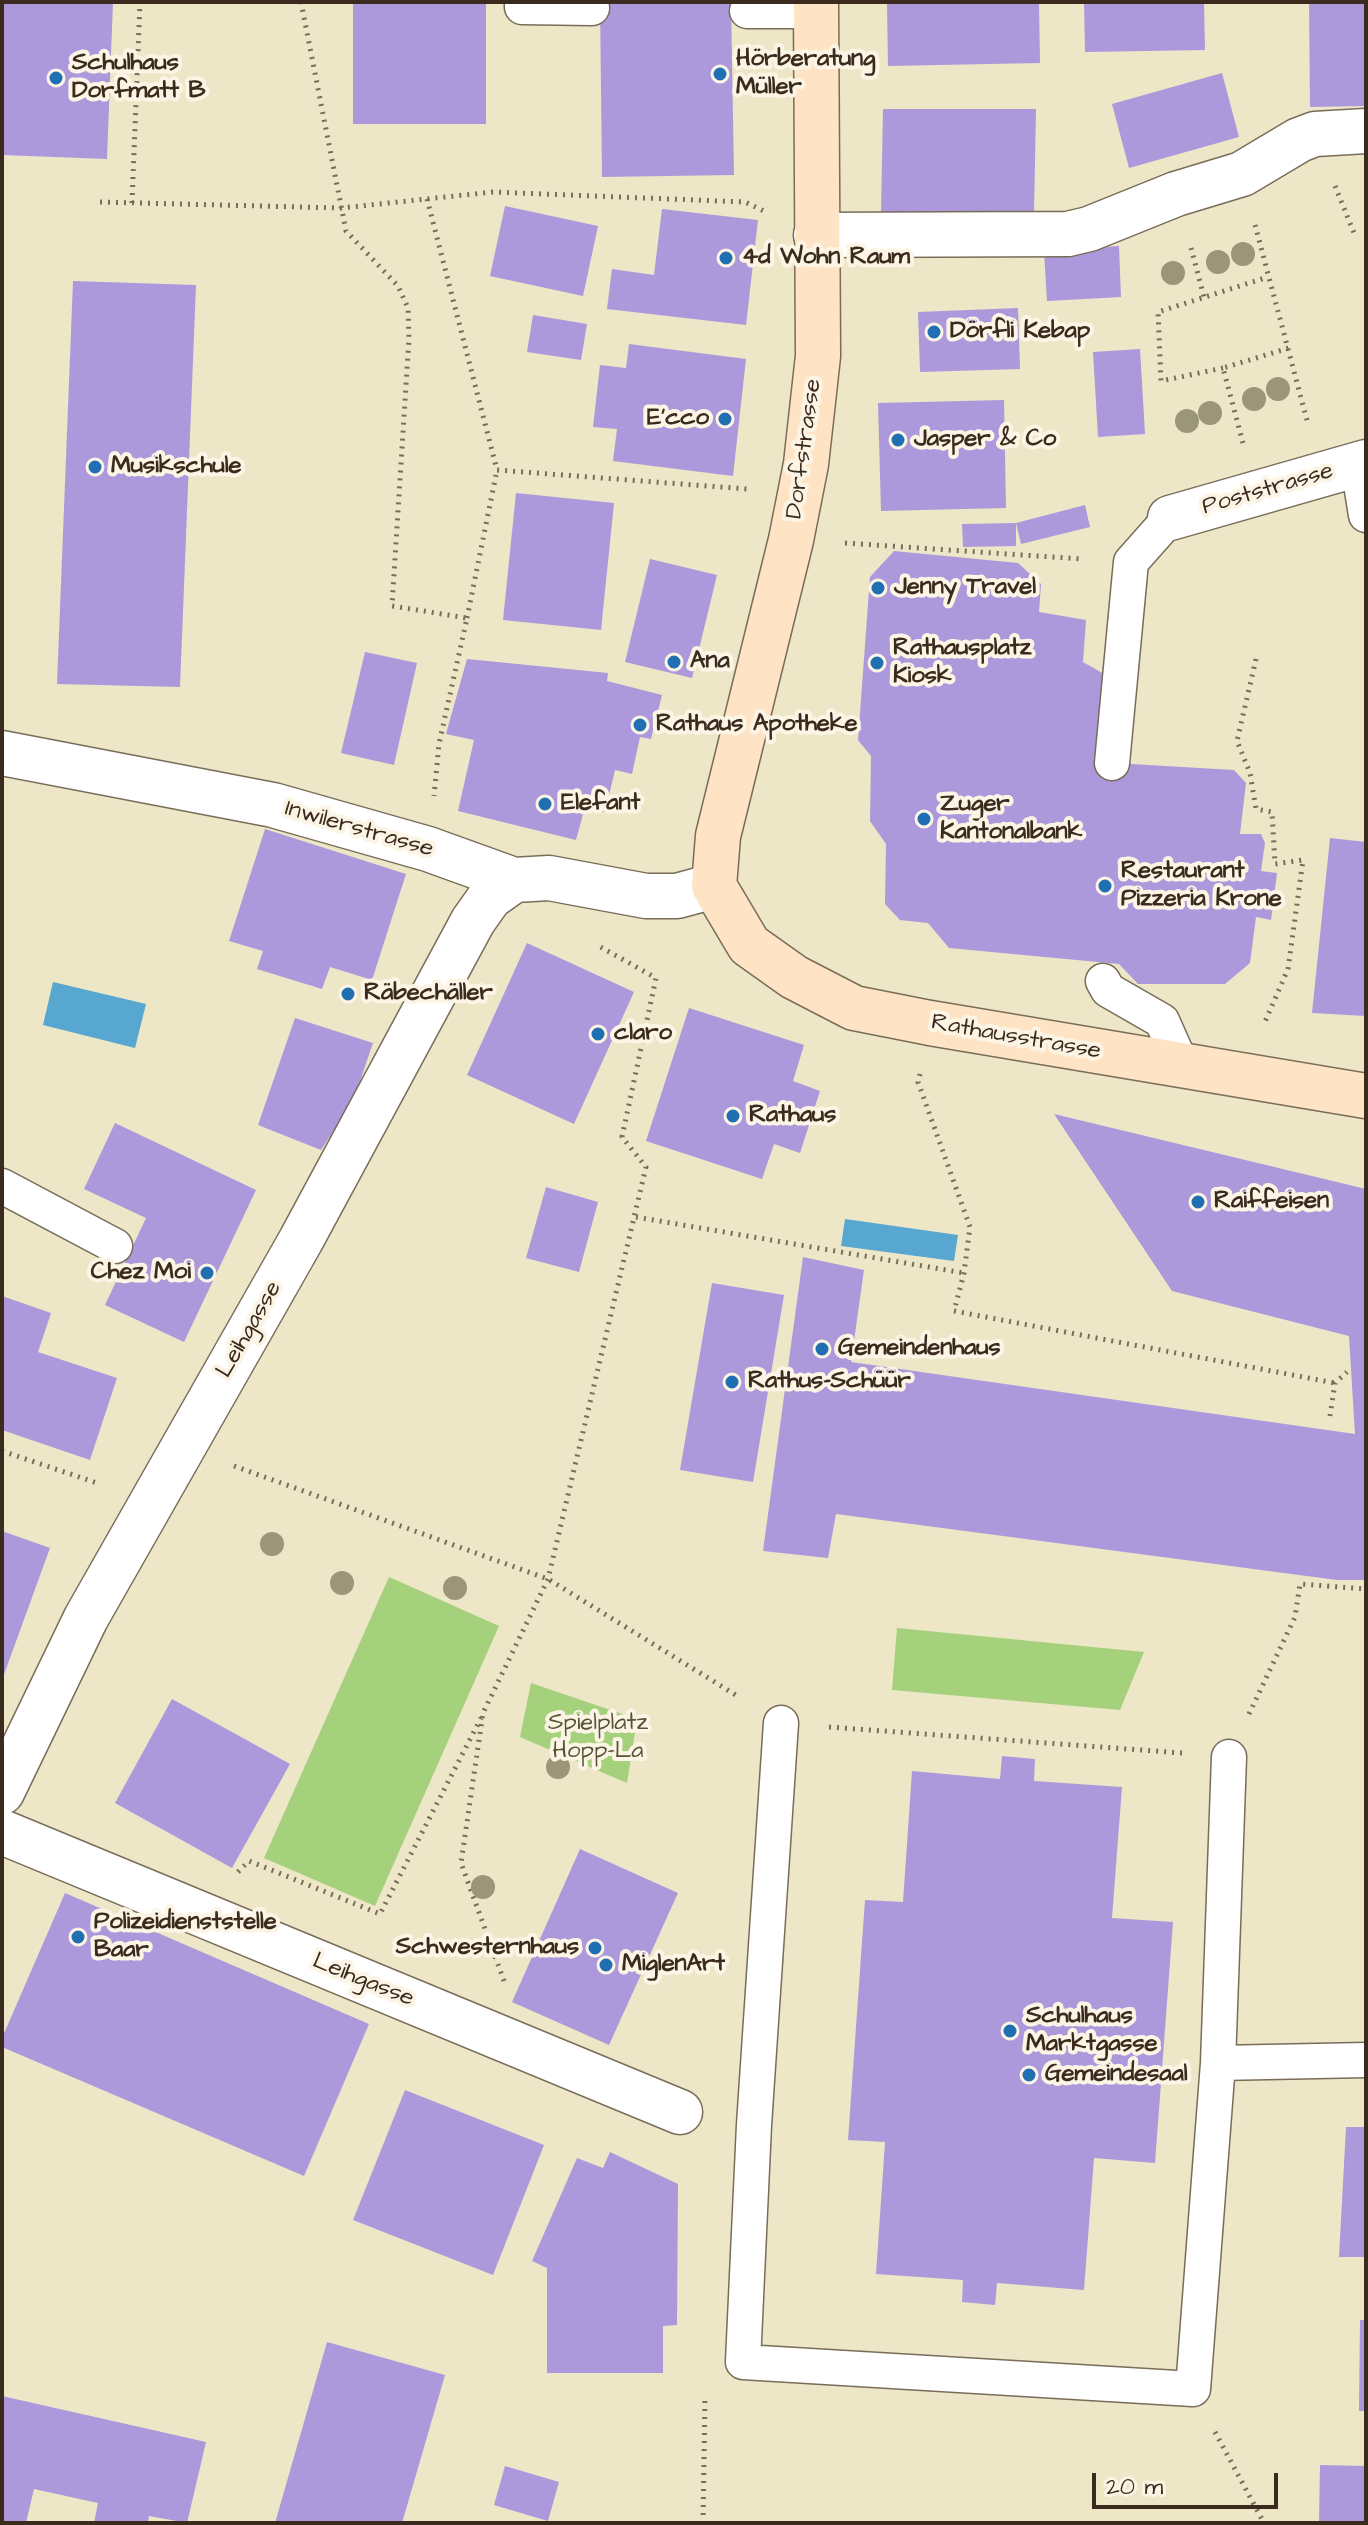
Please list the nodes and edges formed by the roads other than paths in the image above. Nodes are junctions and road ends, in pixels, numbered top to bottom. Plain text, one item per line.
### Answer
1 (522, 2) edge
2 (816, 7) edge
3 (592, 8) dead end
4 (747, 11) dead end
5 (1366, 131) edge
6 (816, 235) junction
7 (1348, 467) edge
8 (1366, 515) edge
9 (1170, 518) joint
10 (2, 753) edge
11 (1112, 763) dead end
12 (514, 880) junction
13 (714, 886) junction
14 (1103, 981) dead end
15 (1182, 1066) junction
16 (1366, 1096) edge
17 (2, 1186) edge
18 (115, 1246) dead end
19 (781, 1723) road end
20 (1229, 1757) road end
21 (2, 1792) edge
22 (2, 1832) edge
23 (1366, 2060) edge
24 (1218, 2063) junction
25 (680, 2112) dead end

1 - 3 lane
2 - 4 lane
2 - 6 street, Dorfstrasse
5 - 6 street
6 - 13 street, Dorfstrasse
7 - 8 lane
7 - 9 street, Poststrasse
9 - 11 lane
10 - 12 street, Inwilerstrasse
12 - 13 street, Inwilerstrasse
12 - 21 street, Leihgasse
13 - 15 street, Rathausstrasse
14 - 15 lane
15 - 16 street, Rathausstrasse
17 - 18 lane
19 - 24 lane
20 - 24 lane
22 - 25 street, Leihgasse
23 - 24 lane

